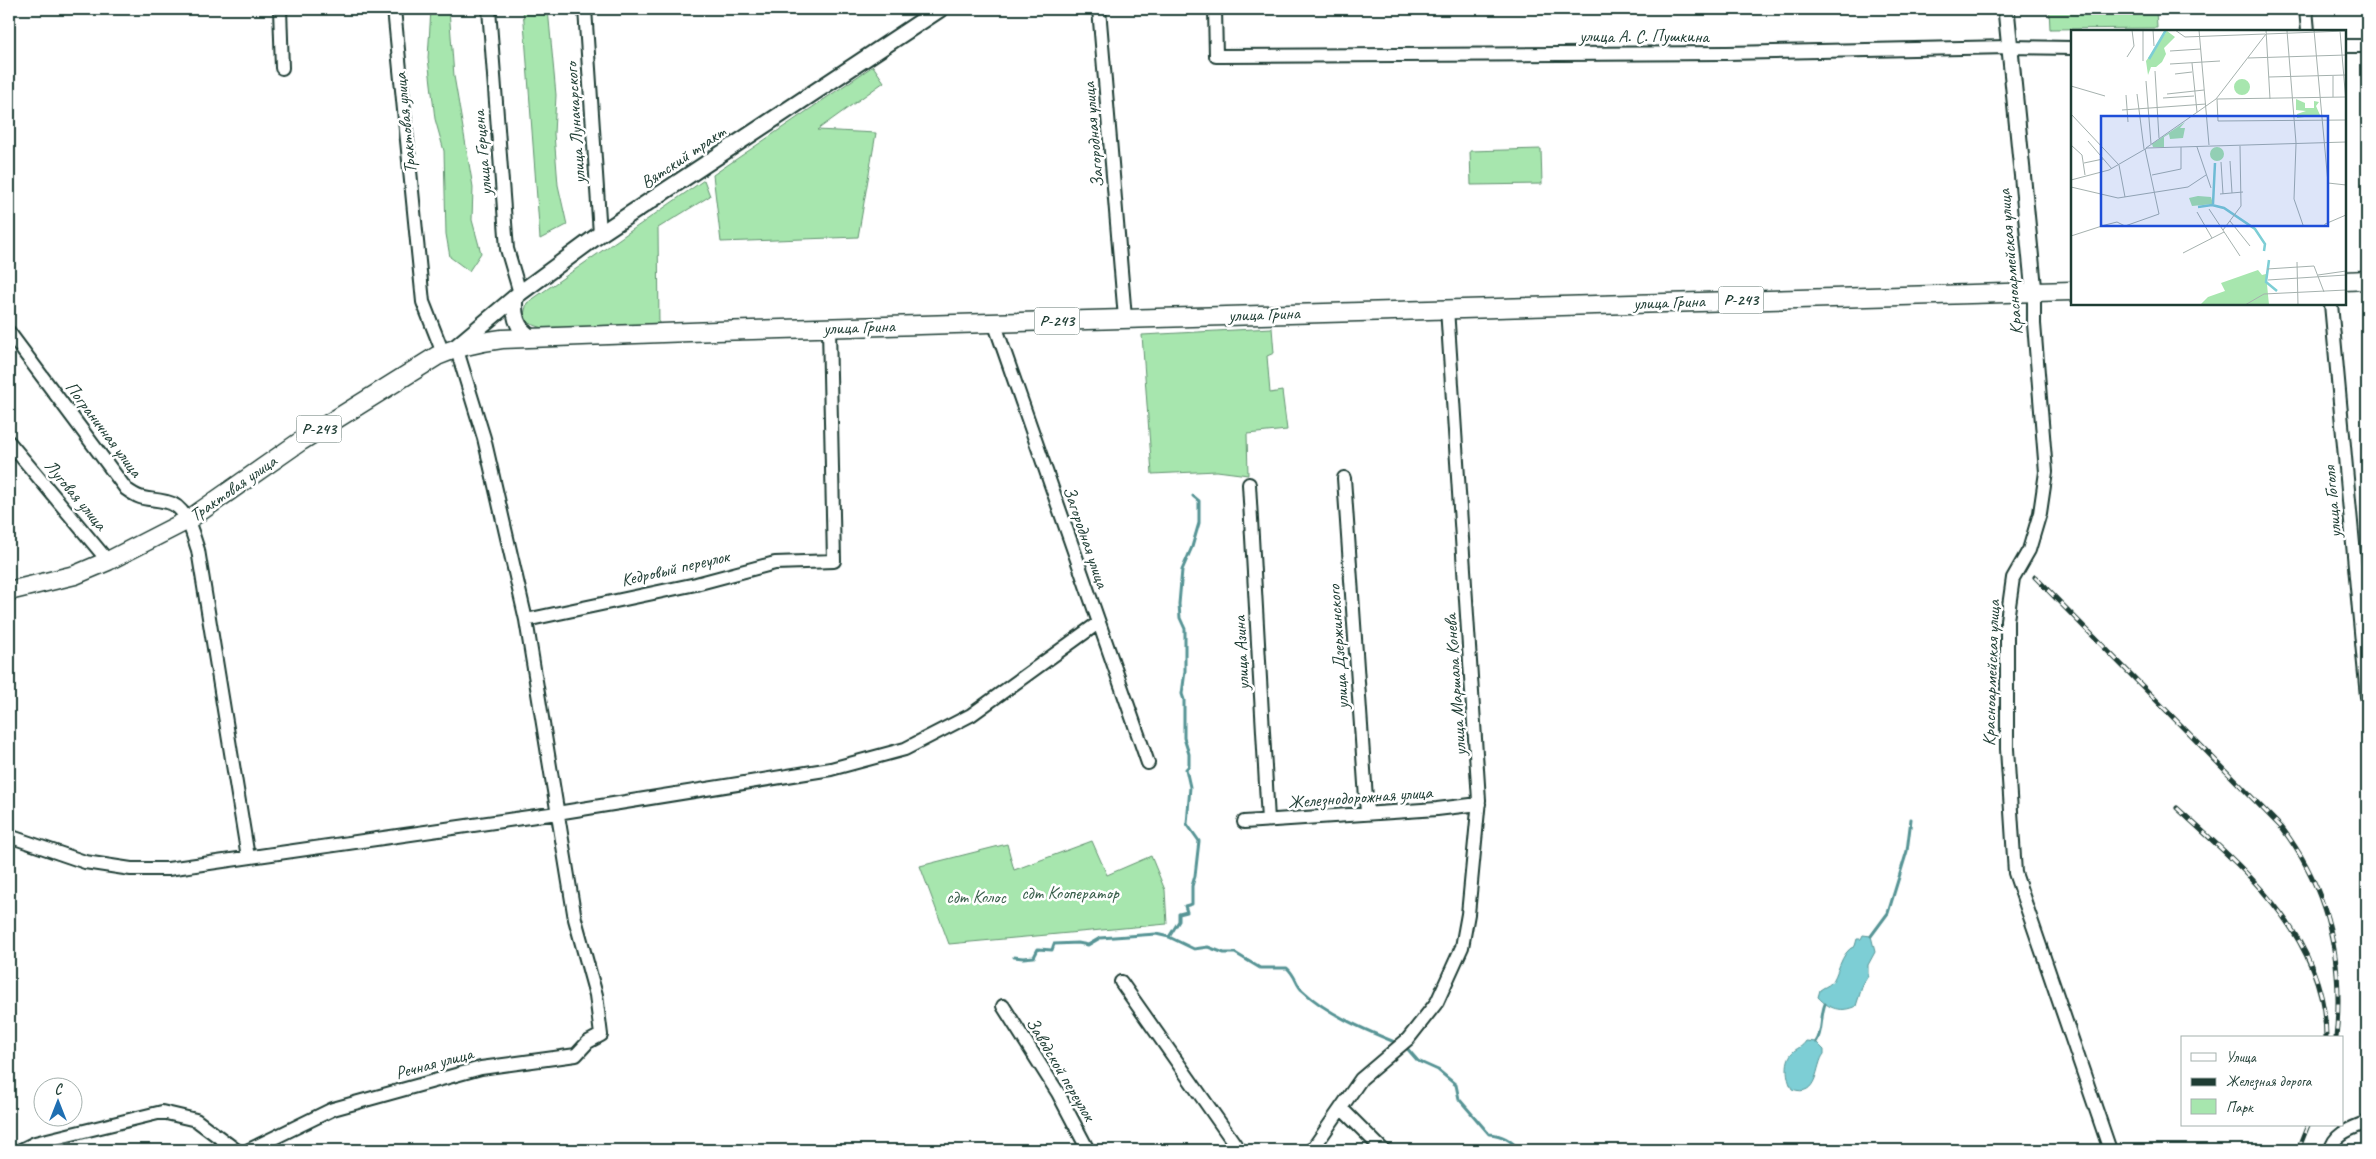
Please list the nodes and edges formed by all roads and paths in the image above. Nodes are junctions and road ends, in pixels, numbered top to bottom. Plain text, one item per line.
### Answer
1 (280, 9) edge
2 (394, 9) edge
3 (489, 9) edge
4 (585, 9) edge
5 (940, 9) edge
6 (1099, 9) edge
7 (1215, 9) edge
8 (2006, 9) edge
9 (2306, 9) edge
10 (2308, 30) edge
11 (2346, 46) edge
12 (2367, 46) edge
13 (2009, 47) junction
14 (2071, 48) edge
15 (282, 68) dead end
16 (600, 234) junction
17 (2367, 280) edge
18 (2346, 281) edge
19 (2071, 290) edge
20 (2034, 292) junction
21 (517, 295) junction
22 (2331, 305) edge
23 (1447, 308) junction
24 (1125, 318) junction
25 (994, 322) junction
26 (829, 328) junction
27 (9, 332) edge
28 (532, 338) junction
29 (450, 350) junction
30 (9, 442) edge
31 (13, 454) edge
32 (1344, 478) dead end
33 (1249, 484) dead end
34 (188, 520) junction
35 (108, 560) junction
36 (9, 591) edge
37 (526, 620) junction
38 (1098, 623) junction
39 (2367, 697) edge
40 (1148, 763) dead end
41 (1479, 804) junction
42 (557, 813) junction
43 (1367, 813) junction
44 (1268, 820) junction
45 (1244, 822) dead end
46 (9, 836) edge
47 (248, 857) junction
48 (1121, 982) dead end
49 (1003, 1006) dead end
50 (1341, 1108) junction
51 (2367, 1122) edge
52 (21, 1150) edge
53 (236, 1150) edge
54 (249, 1150) edge
55 (1088, 1150) edge
56 (1239, 1150) edge
57 (1312, 1150) edge
58 (1383, 1150) edge
59 (2110, 1150) edge
60 (2331, 1150) edge

1 - 15 street
2 - 29 street, Трактовая улица
3 - 21 street, улица Герцена
4 - 16 street, улица Луначарского
5 - 16 main road, Вятский тракт
6 - 24 street, Загородная улица
7 - 13 street, улица А. С. Пушкина
8 - 13 main road, Красноармейская улица
9 - 10 street
11 - 12 street
13 - 14 street, улица А. С. Пушкина
13 - 20 main road, Красноармейская улица
16 - 21 main road, Вятский тракт
17 - 18 highway
19 - 20 highway, улица Грина / Р-243
20 - 23 highway, улица Грина / Р-243
20 - 59 street, Красноармейская улица
21 - 28 main road
21 - 29 main road, Вятский тракт
22 - 39 street, улица Гоголя
23 - 24 highway, улица Грина / Р-243
23 - 41 street, улица Маршала Конева
24 - 25 highway, улица Грина / Р-243
25 - 26 highway, улица Грина / Р-243
25 - 38 street, Загородная улица
26 - 28 highway, улица Грина / Р-243
26 - 37 street, Кедровый переулок
27 - 34 street, Пограничная улица
28 - 29 highway, улица Грина / Р-243
29 - 34 highway, Трактовая улица / Р-243
29 - 37 street
30 - 31 street, Луговая улица
31 - 35 street, Луговая улица
32 - 43 street, улица Дзержинского
33 - 44 street, улица Азина
34 - 35 highway, Трактовая улица / Р-243
34 - 47 street
35 - 36 highway, Трактовая улица / Р-243
37 - 42 street
38 - 40 street, Загородная улица
38 - 42 street
41 - 43 street, Железнодорожная улица
41 - 50 street, улица Маршала Конева
42 - 47 street
42 - 54 street, Речная улица
43 - 44 street, Железнодорожная улица
44 - 45 street, Железнодорожная улица
46 - 47 street
48 - 56 street
49 - 55 street, Заводской переулок
50 - 57 street, улица Маршала Конева
50 - 58 street
51 - 60 street
52 - 53 street

